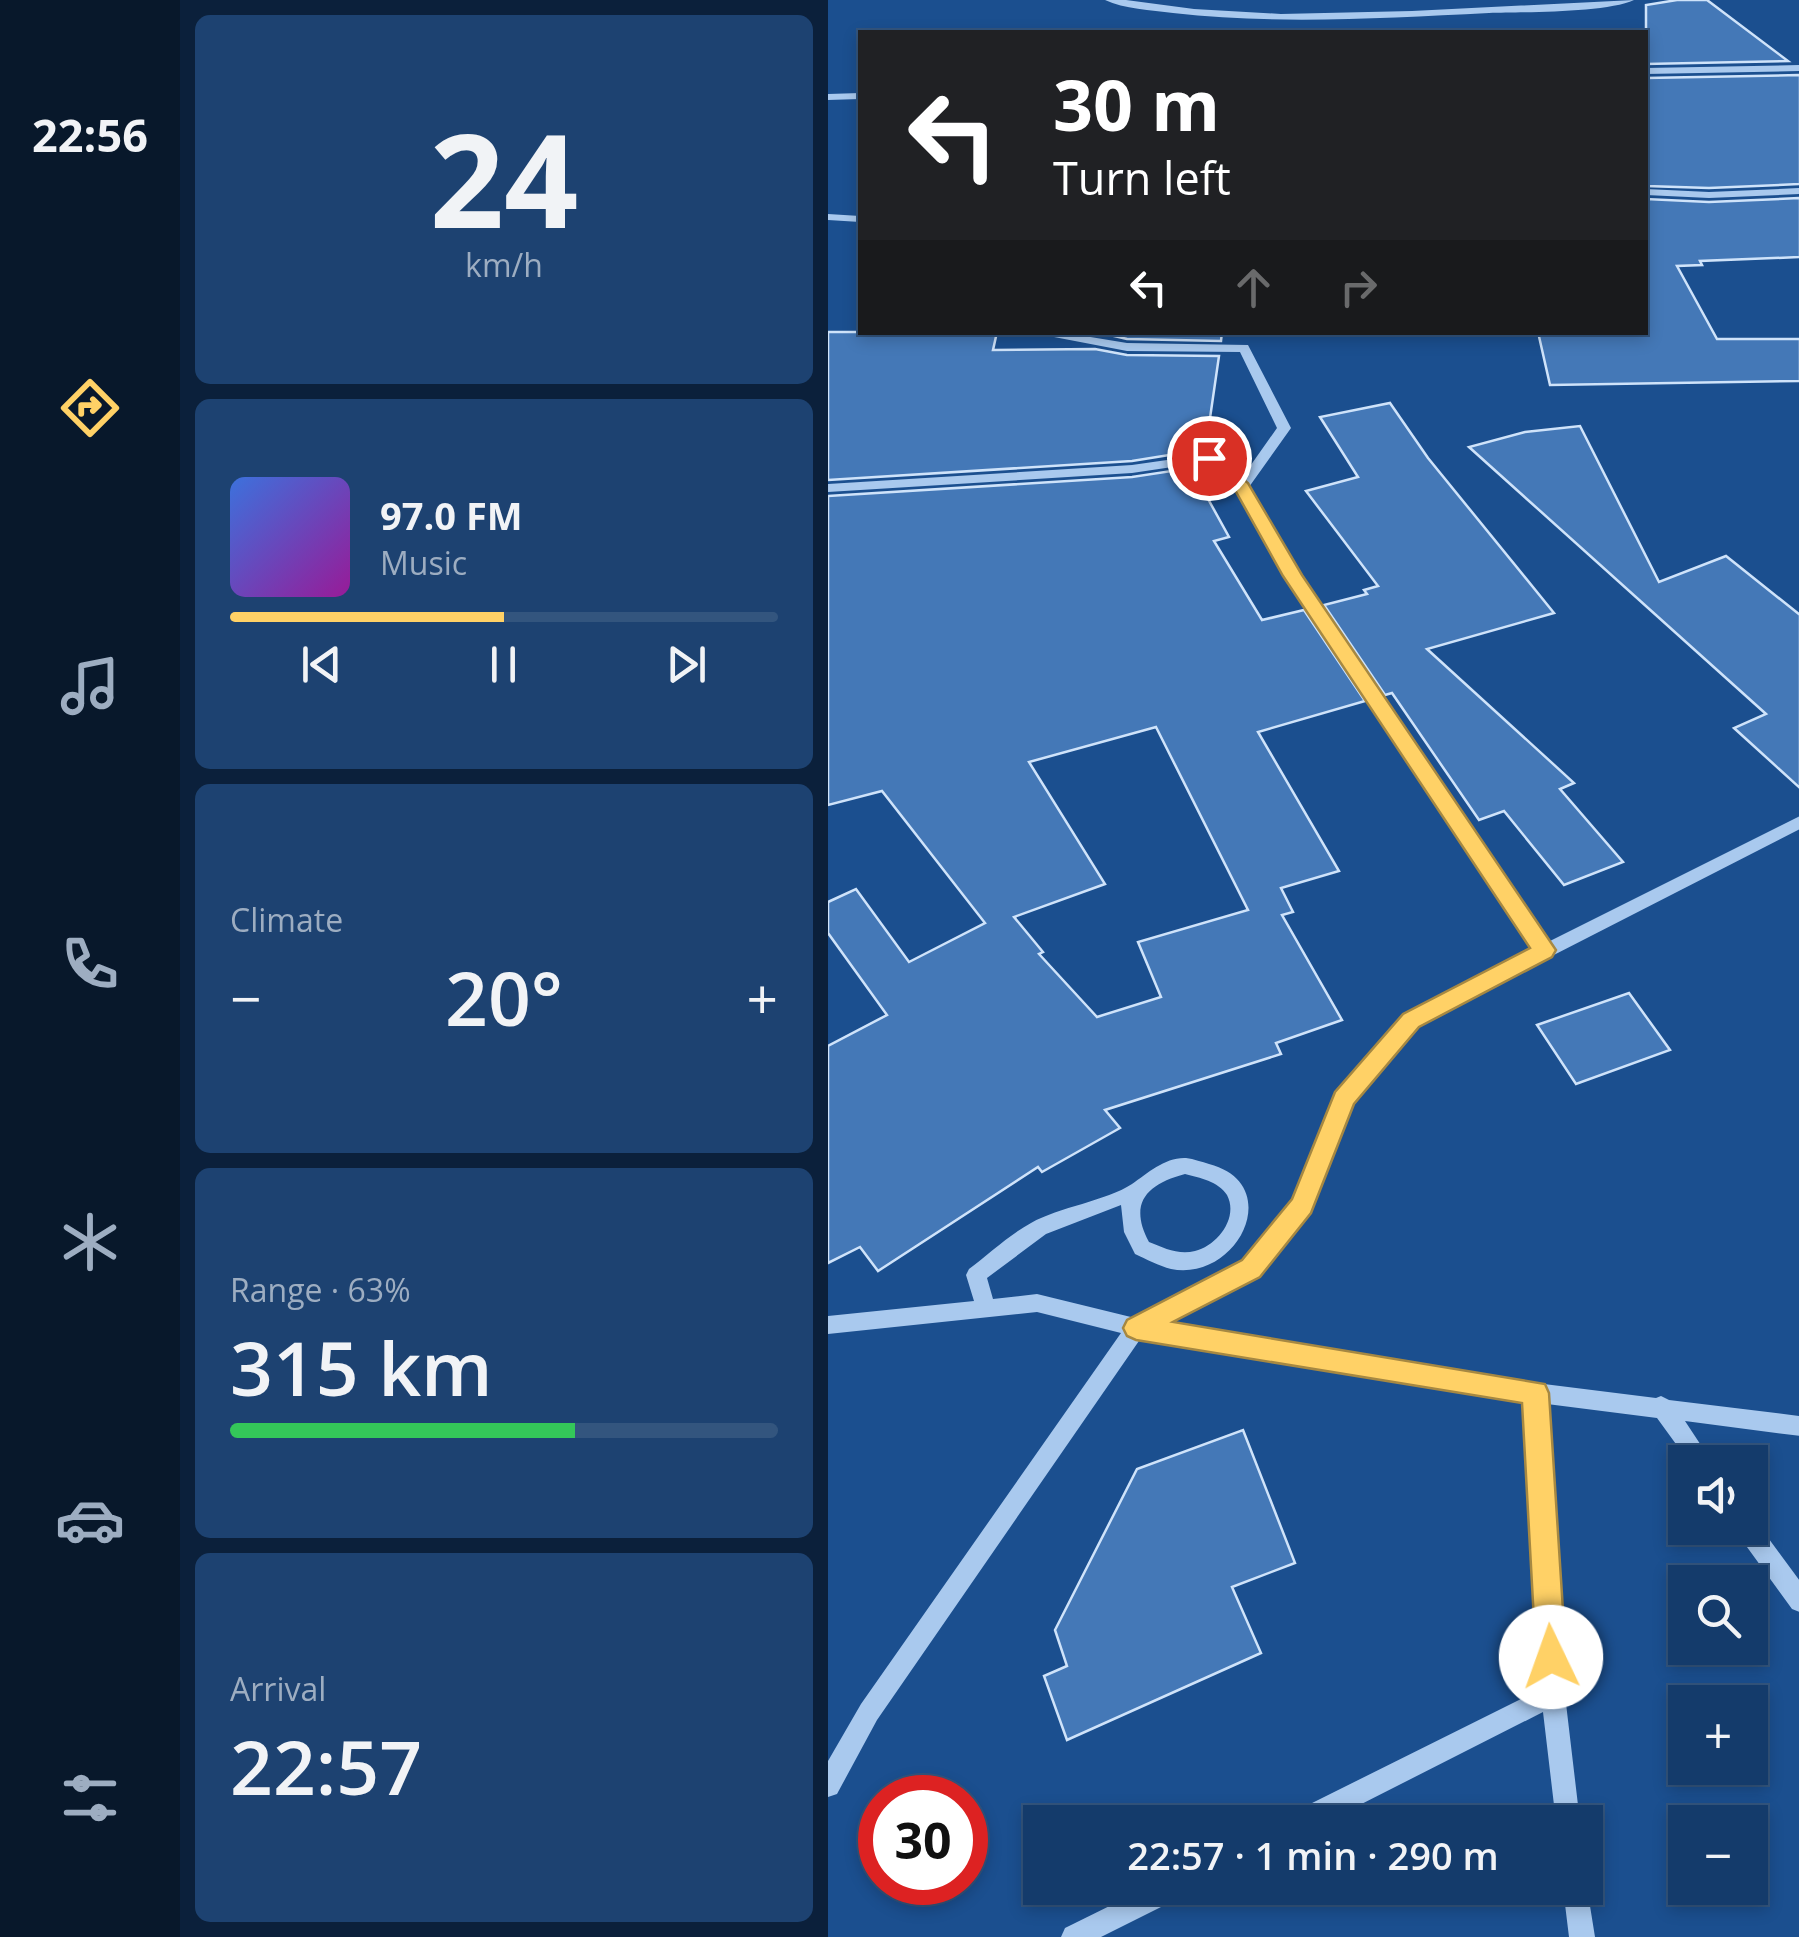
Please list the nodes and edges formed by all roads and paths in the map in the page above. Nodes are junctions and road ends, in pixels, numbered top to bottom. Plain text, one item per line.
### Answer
1 (1110, 0) edge
2 (1630, 0) edge
3 (1539, 4) edge
4 (1800, 68) edge
5 (1648, 71) edge
6 (858, 96) edge
7 (828, 97) edge
8 (1800, 191) edge
9 (1648, 192) edge
10 (828, 217) edge
11 (858, 218) edge
12 (1053, 335) edge
13 (1242, 487) junction
14 (828, 488) edge
15 (1800, 822) edge
16 (1544, 950) junction
17 (1137, 1190) junction
18 (1224, 1247) junction
19 (1233, 1278) junction
20 (986, 1308) junction
21 (828, 1325) edge
22 (1136, 1328) junction
23 (1536, 1393) junction
24 (1661, 1406) junction
25 (1800, 1426) edge
26 (1689, 1445) edge
27 (1759, 1545) edge
28 (1800, 1601) edge
29 (1553, 1695) junction
30 (828, 1785) edge
31 (1335, 1805) edge
32 (1566, 1805) edge
33 (1138, 1905) edge
34 (1578, 1905) edge
35 (1074, 1937) edge
36 (1582, 1937) edge

1 - 3 street
2 - 3 street
4 - 5 street
6 - 7 street
8 - 9 street
10 - 11 street
12 - 13 street
13 - 14 street
13 - 16 street
15 - 16 street
16 - 19 street
17 - 18 street
17 - 18 street
17 - 20 street
18 - 19 street
19 - 22 street
20 - 21 street
20 - 22 street
22 - 23 street
22 - 30 street
23 - 24 street
23 - 29 street
24 - 25 street
24 - 26 street
27 - 28 street
29 - 31 street
29 - 32 street
33 - 35 street
34 - 36 street

